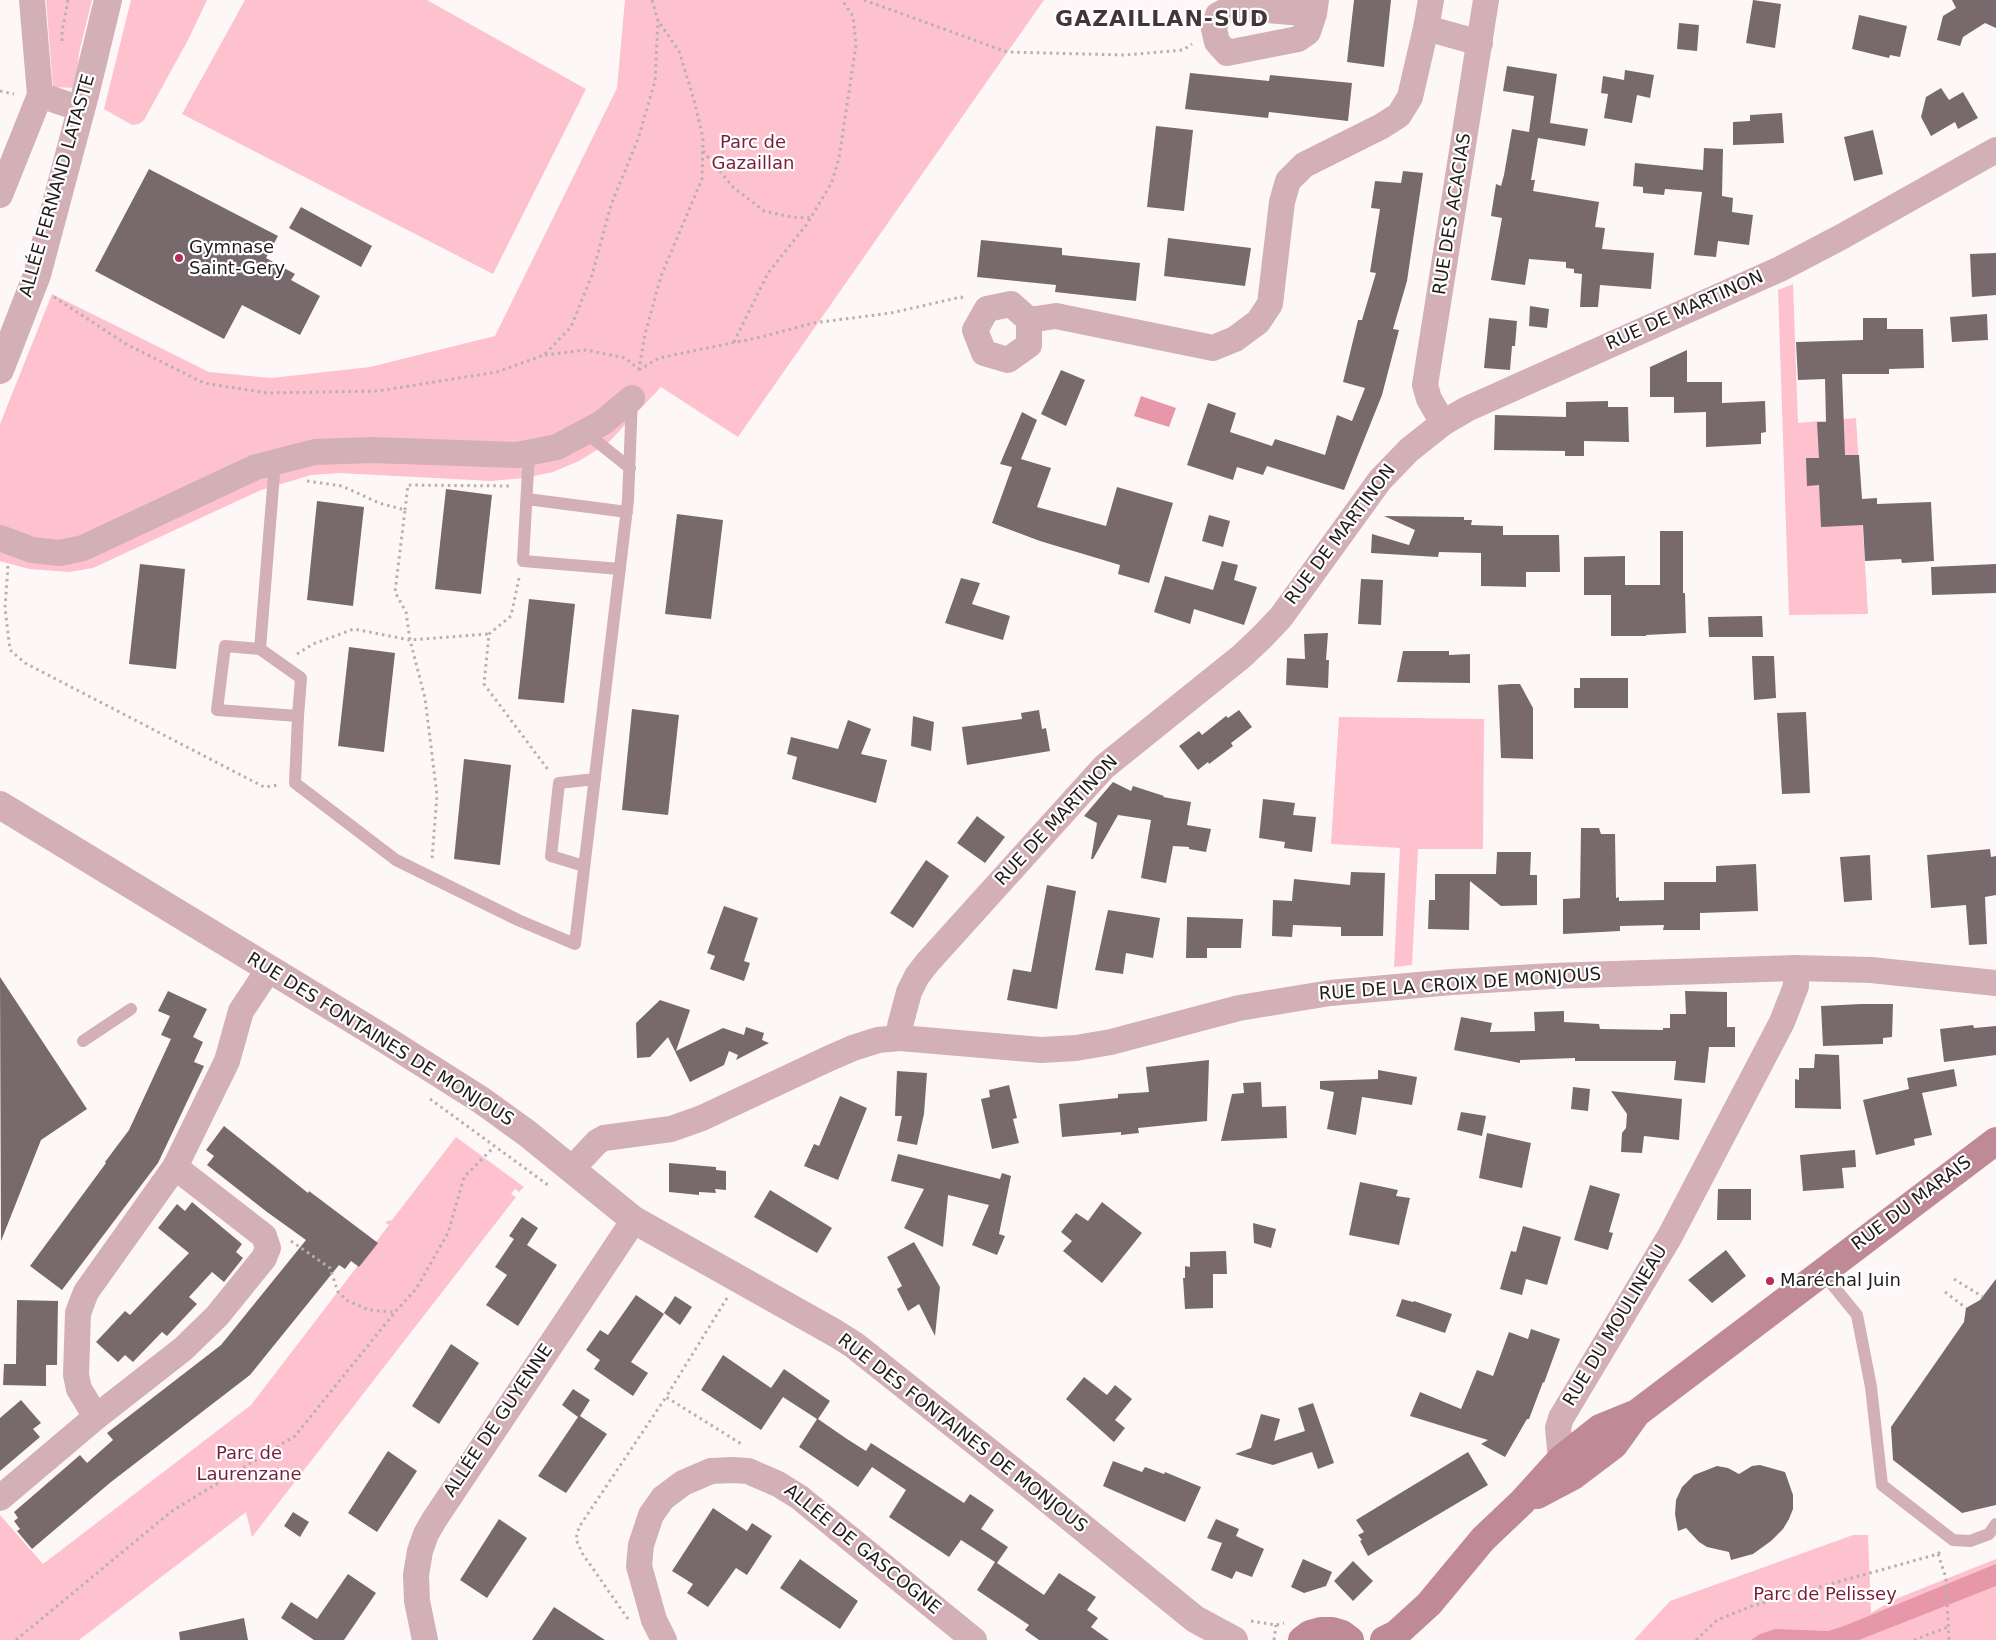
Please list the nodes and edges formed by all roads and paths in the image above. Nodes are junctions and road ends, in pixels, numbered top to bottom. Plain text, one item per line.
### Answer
1 (32, 0) edge
2 (68, 0) edge
3 (108, 0) edge
4 (652, 0) edge
5 (842, 0) edge
6 (864, 0) edge
7 (1430, 0) edge
8 (1486, 0) edge
9 (1315, 7) edge
10 (658, 21) junction
11 (1426, 28) junction
12 (1214, 29) junction
13 (1480, 43) junction
14 (62, 50) dead end
15 (40, 95) junction
16 (81, 109) junction
17 (1996, 150) edge
18 (703, 151) junction
19 (0, 195) edge
20 (810, 218) junction
21 (32, 288) junction
22 (987, 309) junction
23 (1030, 320) junction
24 (733, 342) junction
25 (544, 355) junction
26 (639, 369) junction
27 (0, 370) edge
28 (632, 398) junction
29 (1443, 423) junction
30 (585, 432) junction
31 (529, 452) junction
32 (630, 468) junction
33 (274, 469) junction
34 (528, 486) junction
35 (527, 499) junction
36 (404, 510) junction
37 (627, 512) junction
38 (5, 540) edge
39 (620, 569) junction
40 (514, 598) dead end
41 (488, 634) junction
42 (410, 640) junction
43 (260, 650) junction
44 (281, 664) junction
45 (298, 716) junction
46 (595, 779) junction
47 (295, 782) junction
48 (559, 783) junction
49 (0, 805) edge
50 (584, 866) junction
51 (431, 877) junction
52 (1796, 968) junction
53 (269, 970) junction
54 (1996, 983) edge
55 (131, 1009) dead end
56 (900, 1038) junction
57 (83, 1041) dead end
58 (1996, 1141) edge
59 (494, 1148) dead end
60 (175, 1167) junction
61 (572, 1169) junction
62 (634, 1220) junction
63 (268, 1248) junction
64 (1822, 1272) junction
65 (739, 1279) junction
66 (1954, 1279) dead end
67 (1945, 1292) dead end
68 (1982, 1298) dead end
69 (1966, 1308) dead end
70 (395, 1312) junction
71 (666, 1397) junction
72 (1637, 1413) junction
73 (96, 1417) junction
74 (1561, 1459) junction
75 (748, 1471) junction
76 (0, 1498) edge
77 (1522, 1502) junction
78 (1996, 1524) edge
79 (1953, 1540) junction
80 (1938, 1554) junction
81 (629, 1620) dead end
82 (1276, 1625) dead end
83 (1948, 1627) junction
84 (16, 1640) edge
85 (425, 1640) edge
86 (664, 1640) edge
87 (974, 1640) edge
88 (1234, 1640) edge
89 (1274, 1640) edge
90 (1302, 1640) edge
91 (1350, 1640) edge
92 (1384, 1640) edge
93 (1696, 1640) edge
94 (1914, 1640) edge
95 (1949, 1640) edge

1 - 15 street
2 - 14 path
3 - 16 street, ALLÉE FERNAND LATASTE
4 - 10 path
5 - 20 path
6 - 12 path
7 - 11 street
8 - 13 street, RUE DES ACACIAS
9 - 12 street
9 - 12 street
10 - 18 path
10 - 25 path
11 - 13 street
11 - 23 street
13 - 29 street, RUE DES ACACIAS
15 - 16 street
15 - 19 street
16 - 21 street, ALLÉE FERNAND LATASTE
17 - 29 street, RUE DE MARTINON
18 - 20 path
18 - 26 path
20 - 24 path
21 - 25 path
21 - 27 street, ALLÉE FERNAND LATASTE
22 - 23 street
22 - 23 street
22 - 24 path
24 - 26 path
25 - 26 path
26 - 28 path
28 - 30 street
28 - 32 lane
29 - 56 street, RUE DE MARTINON
30 - 31 street
30 - 32 lane
31 - 33 street
31 - 34 lane
32 - 37 lane
33 - 36 path
33 - 38 street
33 - 43 lane
34 - 35 lane
34 - 36 path
35 - 37 lane
35 - 39 lane
36 - 42 path
37 - 39 lane
38 - 47 path
39 - 46 lane
40 - 41 path
41 - 42 path
41 - 48 path
42 - 44 path
42 - 51 path
43 - 44 lane
43 - 45 lane
44 - 45 lane
45 - 47 lane
46 - 48 lane
46 - 50 lane
47 - 51 lane
48 - 50 lane
49 - 53 street, RUE DES FONTAINES DE MONJOUS
50 - 51 lane
52 - 54 street, RUE DE LA CROIX DE MONJOUS
52 - 56 street, RUE DE LA CROIX DE MONJOUS
52 - 74 street, RUE DU MOULINEAU
53 - 60 street
53 - 61 street, RUE DES FONTAINES DE MONJOUS
55 - 57 lane
56 - 61 street, RUE DE LA CROIX DE MONJOUS
58 - 64 main road, RUE DU MARAIS
59 - 70 path
60 - 63 street
60 - 73 street
61 - 62 street, RUE DES FONTAINES DE MONJOUS
62 - 65 street, RUE DES FONTAINES DE MONJOUS
62 - 85 street, ALLÉE DE GUYENNE
63 - 70 path
63 - 73 street
64 - 72 main road, RUE DU MARAIS
64 - 79 lane
65 - 71 path
65 - 88 street, RUE DES FONTAINES DE MONJOUS
66 - 68 path
67 - 69 path
70 - 84 path
71 - 75 path
71 - 81 path
72 - 74 main road, RUE DU MARAIS
72 - 77 main road, RUE DU MARAIS
73 - 76 street
74 - 77 main road
75 - 86 street, ALLÉE DE GASCOGNE
75 - 87 street, ALLÉE DE GASCOGNE
77 - 92 main road
78 - 79 lane
79 - 80 path
80 - 83 path
80 - 93 path
82 - 89 path
83 - 94 path
83 - 95 path
90 - 91 main road

